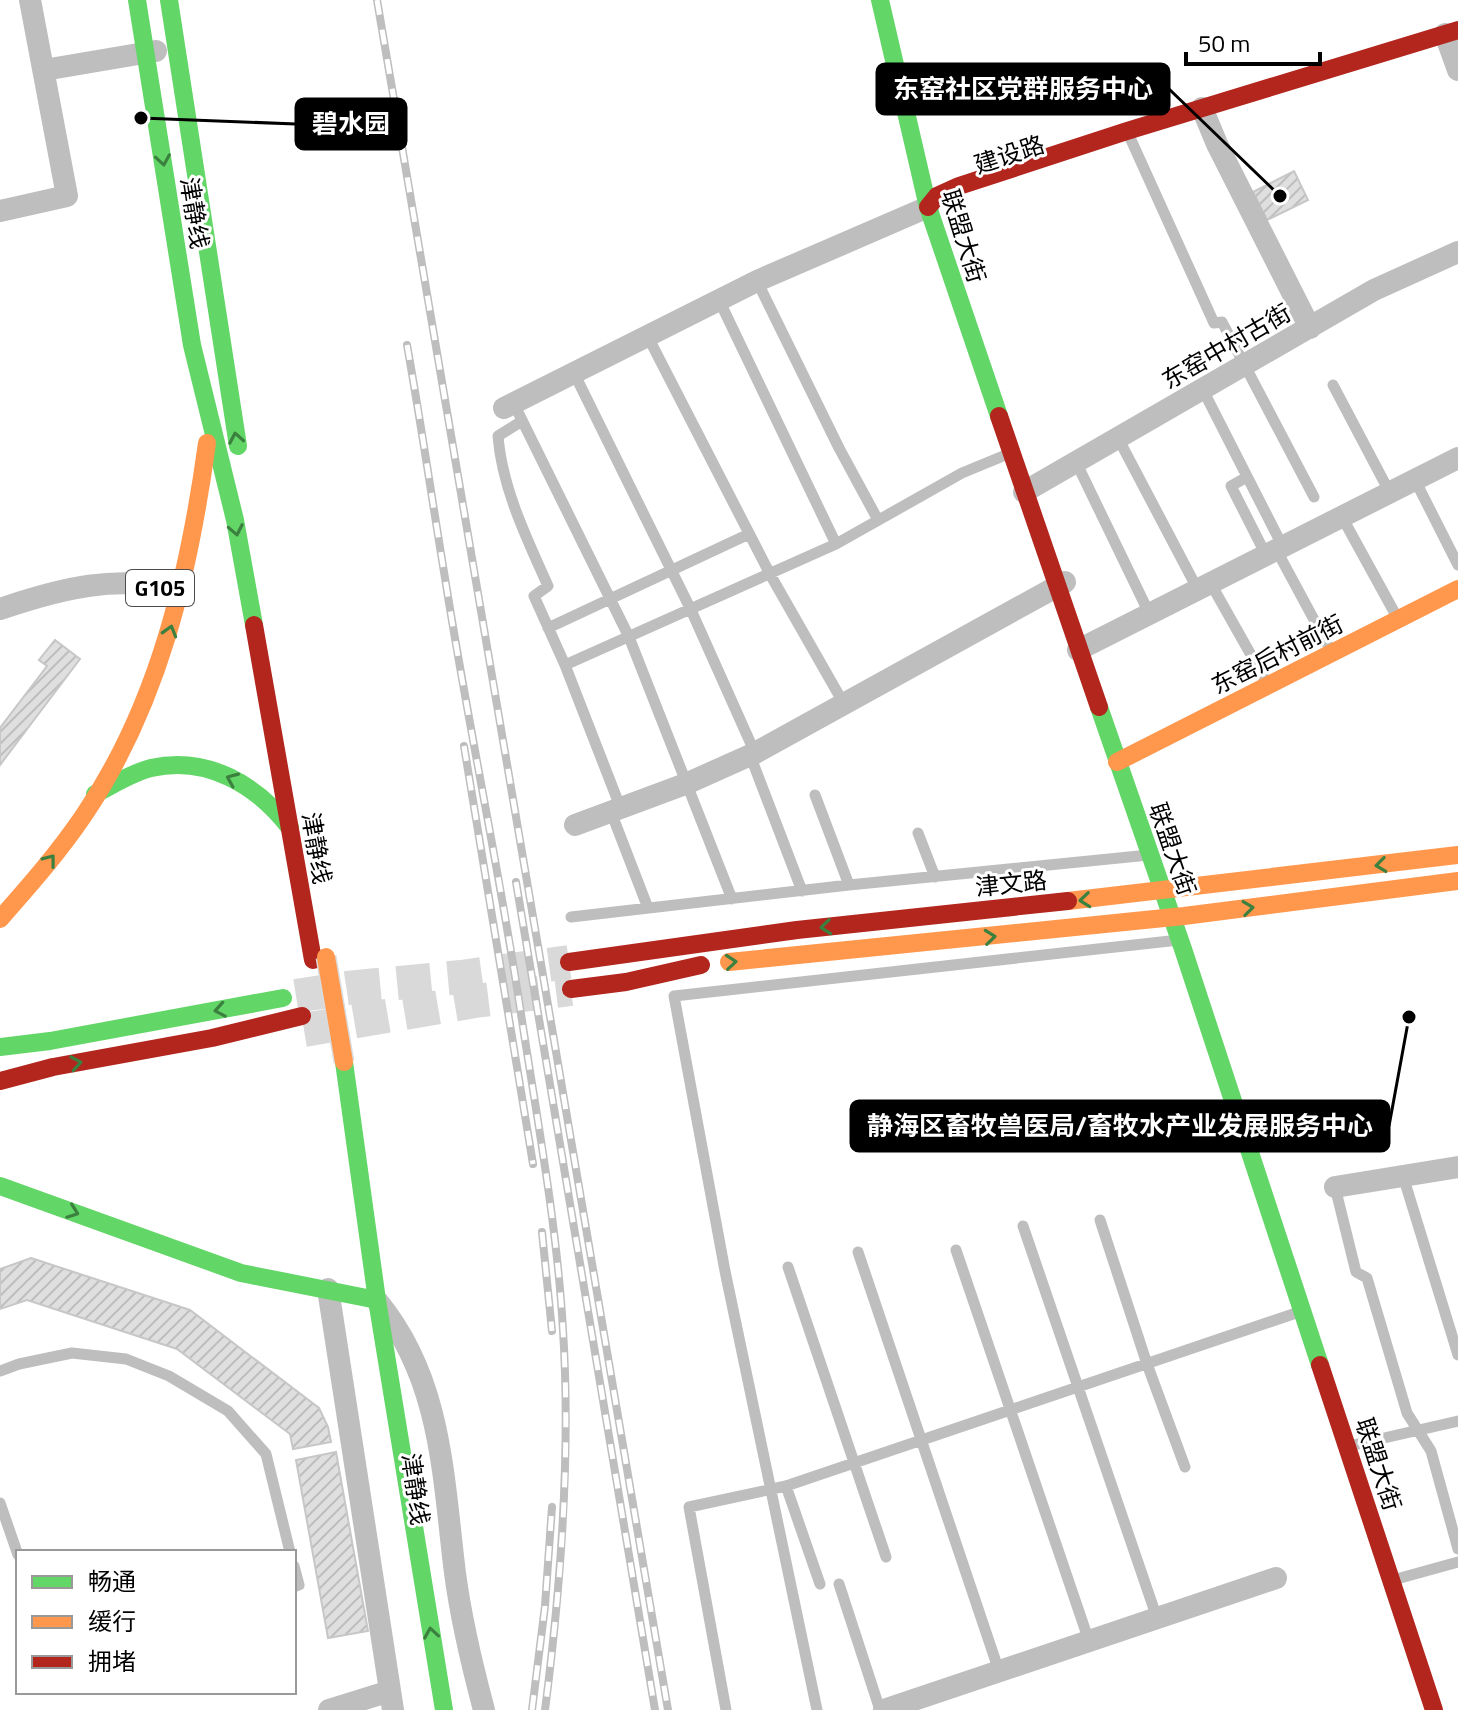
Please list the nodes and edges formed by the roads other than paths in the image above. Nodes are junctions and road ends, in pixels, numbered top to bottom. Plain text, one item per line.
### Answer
1 (30, 0) edge
2 (137, 0) edge
3 (169, 0) edge
4 (880, 0) edge
5 (895, 0) edge
6 (1452, 36) edge
7 (177, 47) junction
8 (146, 52) junction
9 (44, 70) junction
10 (1458, 70) edge
11 (1204, 112) junction
12 (1129, 135) junction
13 (935, 202) junction
14 (0, 211) edge
15 (1458, 252) edge
16 (757, 281) junction
17 (719, 300) junction
18 (1310, 328) junction
19 (647, 335) junction
20 (219, 339) junction
21 (192, 345) junction
22 (1246, 365) junction
23 (574, 373) junction
24 (1333, 385) dead end
25 (1203, 390) junction
26 (513, 411) junction
27 (190, 419) dead end
28 (210, 419) junction
29 (1118, 438) junction
30 (1016, 452) junction
31 (1458, 458) edge
32 (186, 462) dead end
33 (1076, 462) junction
34 (1247, 477) junction
35 (1415, 480) junction
36 (181, 489) dead end
37 (1028, 490) junction
38 (1390, 493) junction
39 (1314, 497) dead end
40 (1342, 517) junction
41 (878, 520) junction
42 (749, 534) junction
43 (836, 544) junction
44 (1275, 552) junction
45 (1458, 565) edge
46 (671, 571) junction
47 (771, 576) junction
48 (1061, 584) junction
49 (166, 586) junction
50 (1205, 588) junction
51 (1458, 589) edge
52 (611, 599) junction
53 (0, 609) edge
54 (691, 610) junction
55 (1150, 615) junction
56 (1398, 619) junction
57 (548, 628) junction
58 (629, 637) junction
59 (1083, 648) junction
60 (1332, 653) junction
61 (565, 665) junction
62 (1268, 686) junction
63 (844, 705) junction
64 (753, 754) junction
65 (1122, 760) junction
66 (86, 776) dead end
67 (688, 783) junction
68 (96, 794) junction
69 (815, 795) dead end
70 (616, 811) junction
71 (64, 813) junction
72 (575, 825) dead end
73 (290, 828) junction
74 (918, 833) dead end
75 (1156, 854) junction
76 (1458, 855) edge
77 (935, 877) junction
78 (1458, 881) edge
79 (849, 885) junction
80 (802, 891) junction
81 (1169, 891) junction
82 (0, 892) edge
83 (732, 899) junction
84 (648, 908) junction
85 (1178, 916) junction
86 (571, 917) dead end
87 (0, 919) edge
88 (1185, 939) junction
89 (320, 958) junction
90 (296, 996) tunnel mouth
91 (303, 1023) tunnel mouth
92 (0, 1032) edge
93 (50, 1041) junction
94 (0, 1047) edge
95 (0, 1081) edge
96 (1458, 1167) edge
97 (1403, 1176) junction
98 (0, 1186) edge
99 (1335, 1187) joint
100 (1100, 1220) dead end
101 (1023, 1226) dead end
102 (956, 1250) dead end
103 (858, 1252) dead end
104 (788, 1267) dead end
105 (328, 1289) junction
106 (370, 1298) junction
107 (1307, 1310) junction
108 (1458, 1355) edge
109 (1147, 1364) junction
110 (0, 1371) edge
111 (1079, 1387) junction
112 (1011, 1410) junction
113 (1458, 1421) edge
114 (1419, 1430) junction
115 (922, 1440) junction
116 (1353, 1446) junction
117 (853, 1464) junction
118 (1185, 1467) dead end
119 (786, 1486) junction
120 (772, 1491) junction
121 (0, 1503) edge
122 (1458, 1549) edge
123 (16, 1550) edge
124 (290, 1550) edge
125 (886, 1557) dead end
126 (1458, 1562) edge
127 (1276, 1578) dead end
128 (1396, 1580) junction
129 (820, 1584) dead end
130 (839, 1584) dead end
131 (1157, 1618) junction
132 (1089, 1641) junction
133 (999, 1671) junction
134 (420, 1679) dead end
135 (391, 1700) edge
136 (329, 1710) edge
137 (444, 1710) edge
138 (484, 1710) edge
139 (726, 1710) edge
140 (817, 1710) edge
141 (882, 1710) edge
142 (1434, 1710) edge
143 (1442, 1710) edge

1 - 9 street
2 - 8 main road, 津静线
3 - 7 main road, 津静线
4 - 13 main road, 联盟大街
5 - 13 main road
6 - 10 street
6 - 11 main road, 建设路
7 - 8 street
7 - 20 main road, 津静线
8 - 9 street
8 -> 21 main road, 津静线
9 - 14 street
11 - 12 main road, 建设路
11 - 18 street
12 - 13 main road, 建设路
12 - 22 lane
13 - 16 street
13 - 30 main road, 联盟大街
15 - 18 street, 东窑中村古街
16 - 17 street
16 - 41 lane
17 - 19 street
17 - 43 lane
18 - 22 street, 东窑中村古街
19 - 23 street
19 - 42 lane
20 - 28 main road
89 -> 20 main road, 津静线
21 - 27 main road
21 - 28 main road, 津静线
22 - 25 street, 东窑中村古街
22 - 39 lane
23 - 26 street
23 - 46 lane
24 - 38 lane
25 - 29 street, 东窑中村古街
25 - 34 lane
26 - 52 lane
26 - 57 lane
28 - 49 main road
28 -> 73 main road, 津静线
29 - 33 street, 东窑中村古街
29 - 50 lane
30 - 37 main road, 联盟大街
30 - 41 lane
31 - 35 street
32 - 36 main road
33 - 37 street, 东窑中村古街
33 - 55 lane
34 - 44 lane
34 - 44 lane
35 - 38 street
35 - 45 lane
37 - 48 main road, 联盟大街
38 - 40 street
40 - 44 street
40 - 56 lane
41 - 43 lane
42 - 46 lane
42 - 47 lane
43 - 47 lane
44 - 50 street
44 - 60 lane
46 - 52 lane
46 - 54 lane
47 - 54 lane
47 - 63 lane
48 - 59 main road, 联盟大街
48 - 63 street
49 - 53 street
68 -> 49 main road
50 - 55 street
50 - 62 lane
51 - 56 main road, 东窑后村前街
52 - 57 lane
52 - 58 lane
54 - 58 lane
54 - 64 lane
55 - 59 street
56 - 60 main road, 东窑后村前街
57 - 61 lane
58 - 61 lane
58 - 67 lane
59 - 65 main road, 联盟大街
60 - 62 main road, 东窑后村前街
61 - 70 lane
62 - 65 main road, 东窑后村前街
63 - 64 street
64 - 67 street
64 - 80 lane
65 - 75 main road, 联盟大街
66 - 71 main road
67 - 70 street
67 - 83 lane
68 - 71 main road
73 -> 68 main road
87 -> 68 main road
69 - 79 lane
70 - 72 street
70 - 84 lane
71 - 82 main road
73 - 89 main road, 津静线
74 - 77 lane
75 - 77 lane
75 - 81 main road, 联盟大街
76 -> 81 main road, 津文路
77 - 79 lane
85 -> 78 main road
79 - 80 lane
80 - 83 lane
81 - 85 main road, 联盟大街
81 -> 85 main road, 津文路
83 - 84 lane
84 - 86 lane
85 - 88 main road, 联盟大街
88 - 107 main road, 联盟大街
88 - 120 lane
89 - 106 main road, 津静线
90 -> 93 main road
95 -> 91 main road
92 - 93 main road
93 - 94 main road
96 - 97 street
97 - 99 street
97 - 108 lane
98 -> 105 main road
99 - 114 lane
100 - 109 lane
101 - 111 lane
102 - 112 lane
103 - 115 lane
104 - 117 lane
105 - 106 main road
105 - 135 street
106 - 134 main road, 津静线
137 -> 106 main road, 津静线
106 - 138 street
107 - 109 lane
107 - 116 main road, 联盟大街
109 - 111 lane
109 - 118 lane
110 - 124 lane
111 - 112 lane
111 - 131 lane
112 - 115 lane
112 - 132 lane
113 - 114 lane
114 - 116 lane
114 - 122 lane
115 - 117 lane
115 - 133 lane
116 - 128 main road, 联盟大街
117 - 119 lane
117 - 125 lane
119 - 120 lane
119 - 129 lane
120 - 139 lane
120 - 140 lane
121 - 123 lane
126 - 128 lane
127 - 131 street
128 - 142 main road, 联盟大街
128 - 143 main road
130 - 141 lane
131 - 132 street
132 - 133 street
133 - 141 street
135 - 136 street

